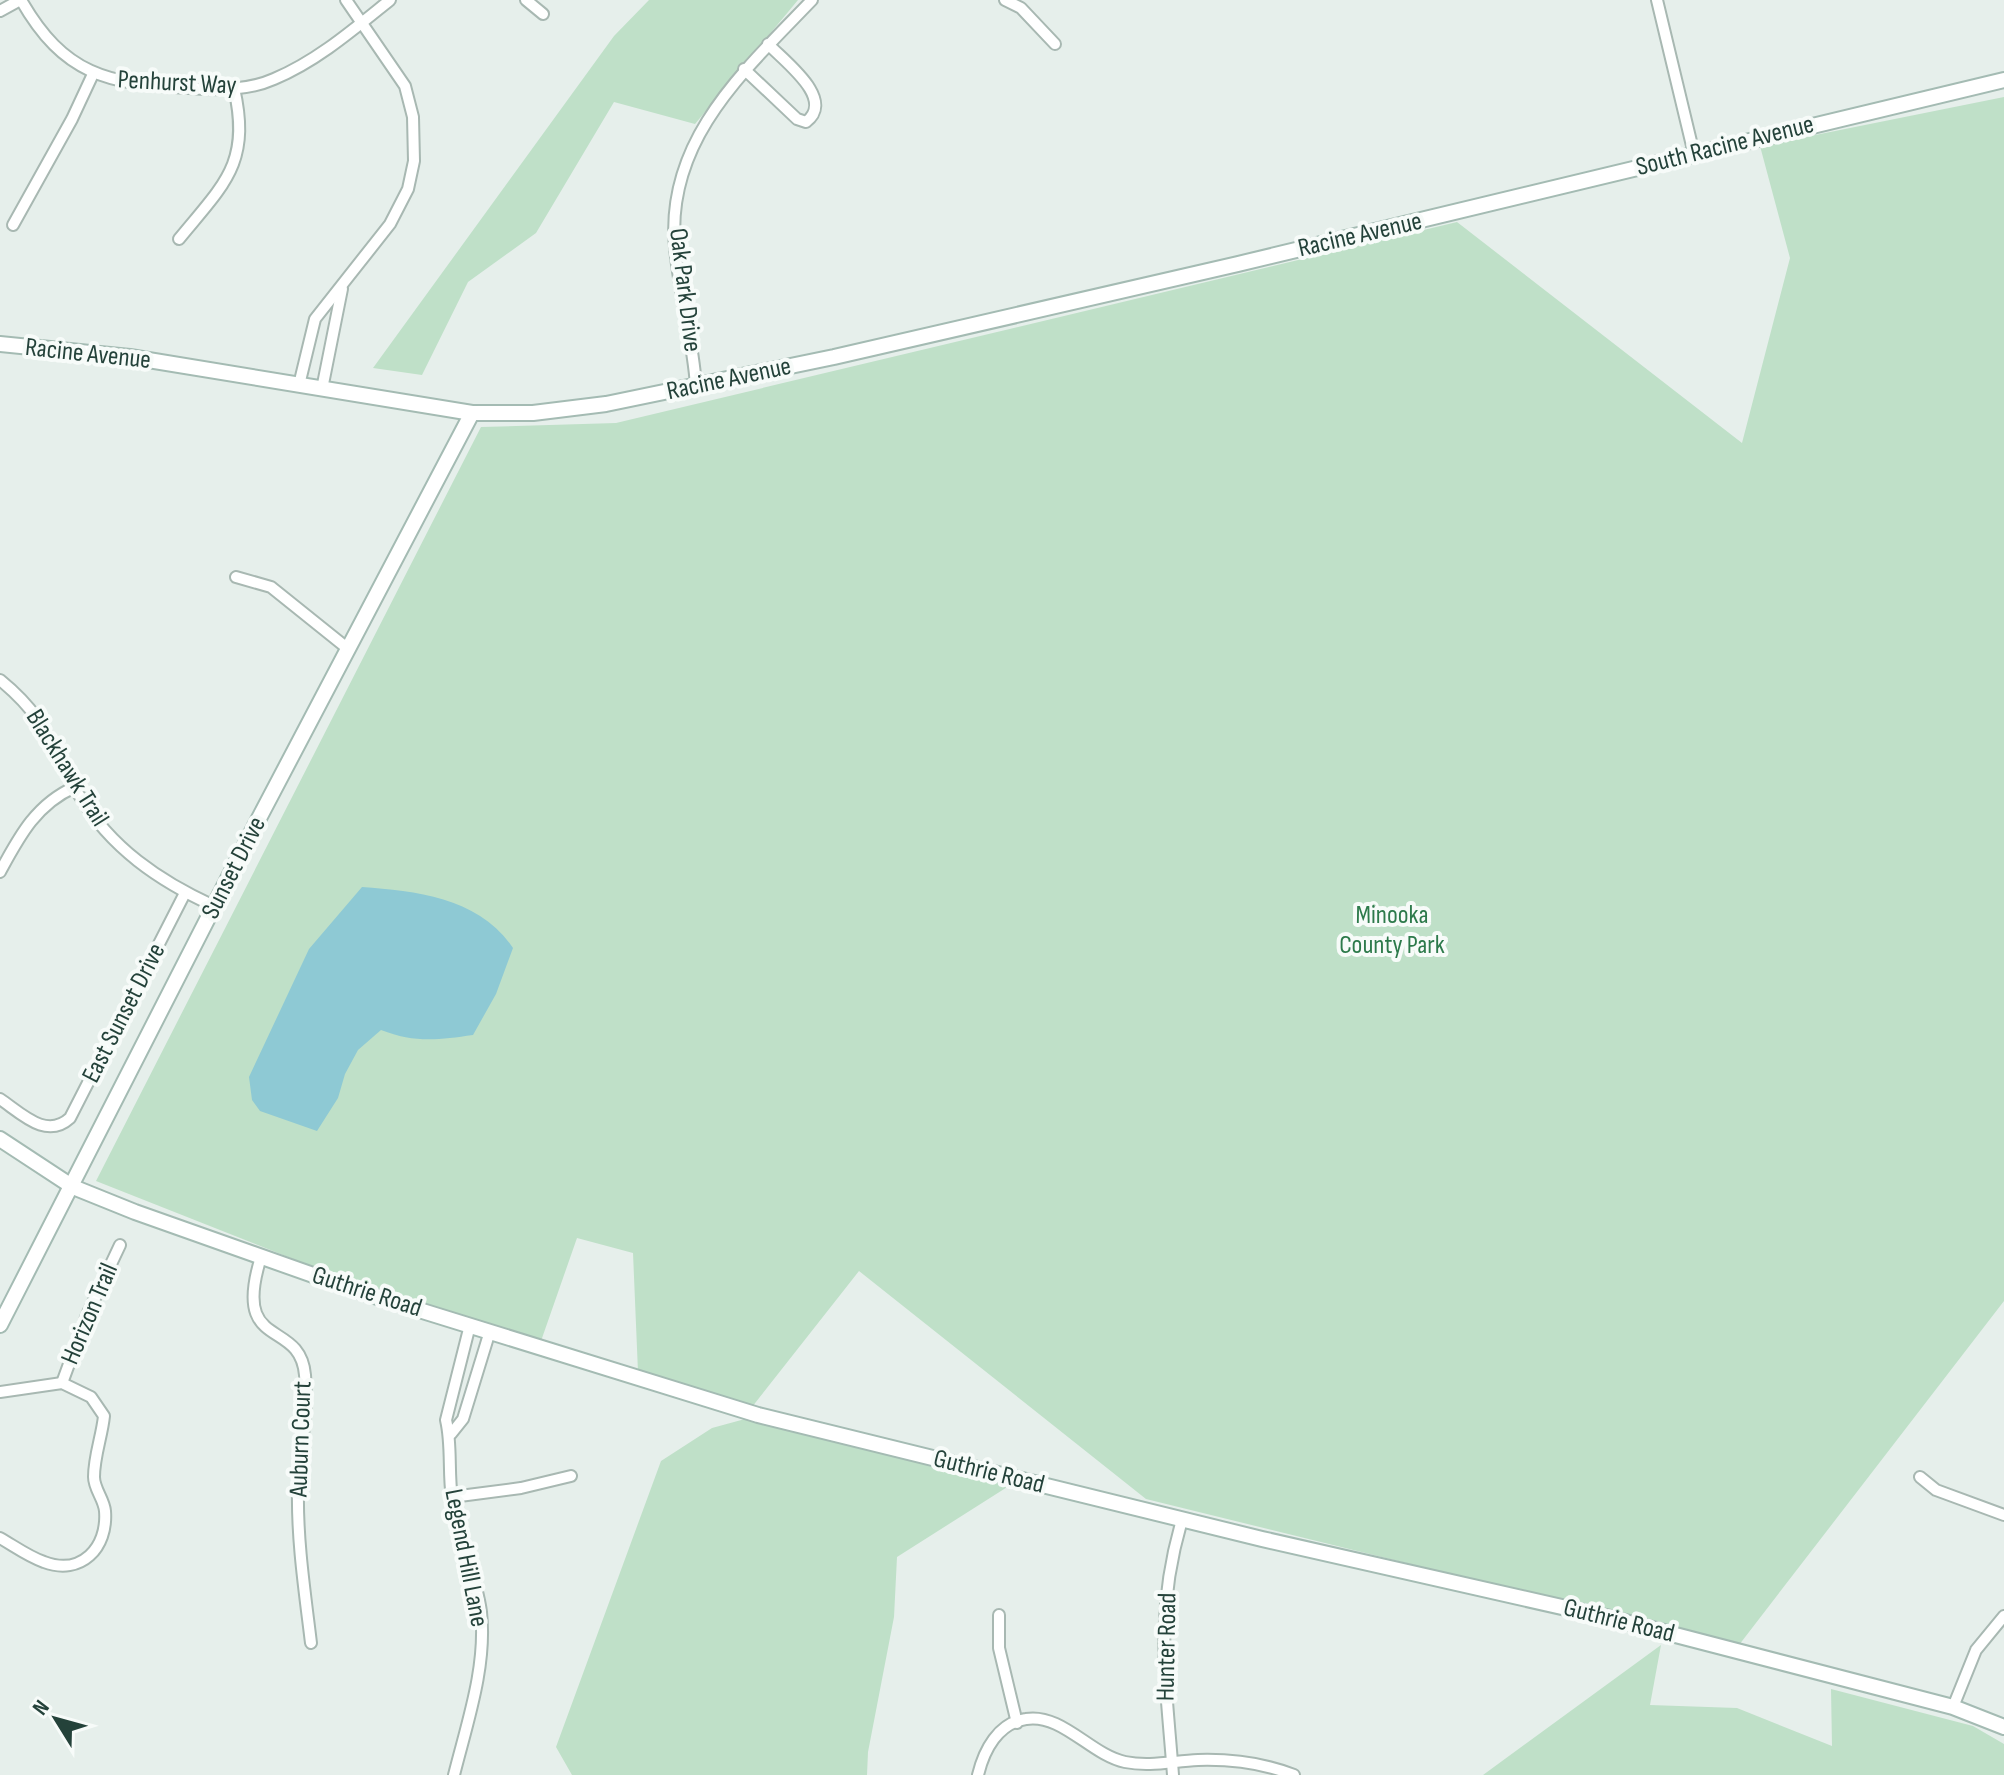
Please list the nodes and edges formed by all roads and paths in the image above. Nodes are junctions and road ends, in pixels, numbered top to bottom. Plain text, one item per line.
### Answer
1 (20, 0) edge
2 (346, 0) edge
3 (390, 0) edge
4 (526, 0) edge
5 (812, 0) edge
6 (1005, 0) edge
7 (1657, 0) edge
8 (0, 11) edge
9 (543, 14) dead end
10 (363, 22) junction
11 (768, 44) junction
12 (1055, 44) dead end
13 (744, 69) junction
14 (93, 74) junction
15 (2004, 80) edge
16 (234, 88) junction
17 (1694, 154) junction
18 (1447, 214) joint
19 (13, 225) dead end
20 (179, 239) dead end
21 (342, 289) junction
22 (0, 344) edge
23 (299, 385) junction
24 (696, 386) junction
25 (322, 389) junction
26 (472, 413) junction
27 (236, 577) dead end
28 (347, 648) junction
29 (0, 680) edge
30 (75, 787) junction
31 (0, 872) edge
32 (185, 893) junction
33 (214, 906) junction
34 (0, 1099) edge
35 (0, 1139) edge
36 (73, 1187) junction
37 (120, 1245) dead end
38 (261, 1257) junction
39 (0, 1325) edge
40 (470, 1325) junction
41 (490, 1331) junction
42 (456, 1376) junction
43 (473, 1382) junction
44 (62, 1383) junction
45 (1, 1395) edge
46 (451, 1434) junction
47 (571, 1476) dead end
48 (1920, 1477) dead end
49 (452, 1497) junction
50 (2004, 1515) edge
51 (1182, 1520) junction
52 (0, 1538) edge
53 (999, 1615) dead end
54 (2004, 1616) edge
55 (311, 1643) dead end
56 (1953, 1707) junction
57 (1017, 1723) junction
58 (2004, 1727) edge
59 (1172, 1769) edge
60 (454, 1775) edge
61 (978, 1775) edge
62 (1294, 1775) edge

1 - 8 street
1 - 14 street, Penhurst Way
2 - 10 street
3 - 10 street, Penhurst Way
4 - 9 street
5 - 11 street, Oak Park Drive
6 - 12 street
7 - 17 street
10 - 16 street, Penhurst Way
10 - 21 street
11 - 13 street, Oak Park Drive
11 - 13 street
13 - 24 street, Oak Park Drive
14 - 16 street, Penhurst Way
14 - 19 street
15 - 17 street, South Racine Avenue
16 - 20 street
17 - 18 street, South Racine Avenue
18 - 24 street, Racine Avenue
21 - 23 street
21 - 25 street
22 - 23 street, Racine Avenue
23 - 25 street, Racine Avenue
24 - 26 street, Racine Avenue
25 - 26 street, Racine Avenue
26 - 28 street, Sunset Drive
27 - 28 street
28 - 33 street, Sunset Drive
29 - 30 street, Blackhawk Trail
30 - 31 street
30 - 32 street, Blackhawk Trail
32 - 33 street, Blackhawk Trail
32 - 34 street, East Sunset Drive
33 - 36 street, Sunset Drive
35 - 36 street, Guthrie Road
36 - 38 street, Guthrie Road
36 - 39 street, Sunset Drive
37 - 44 street, Horizon Trail
38 - 40 street, Guthrie Road
38 - 55 street, Auburn Court
40 - 41 street, Guthrie Road
40 - 42 street, Legend Hill Lane
41 - 43 street, Legend Hill Lane
41 - 51 street, Guthrie Road
42 - 43 street
42 - 46 street, Legend Hill Lane
43 - 46 street, Legend Hill Lane
44 - 45 street, Horizon Trail
44 - 52 street, Horizon Trail
46 - 49 street, Legend Hill Lane
47 - 49 street
48 - 50 street
49 - 60 street, Legend Hill Lane
51 - 56 street, Guthrie Road
51 - 59 street, Hunter Road
53 - 57 street
54 - 56 street
56 - 58 street, Guthrie Road
57 - 59 street
57 - 61 street
59 - 62 street

